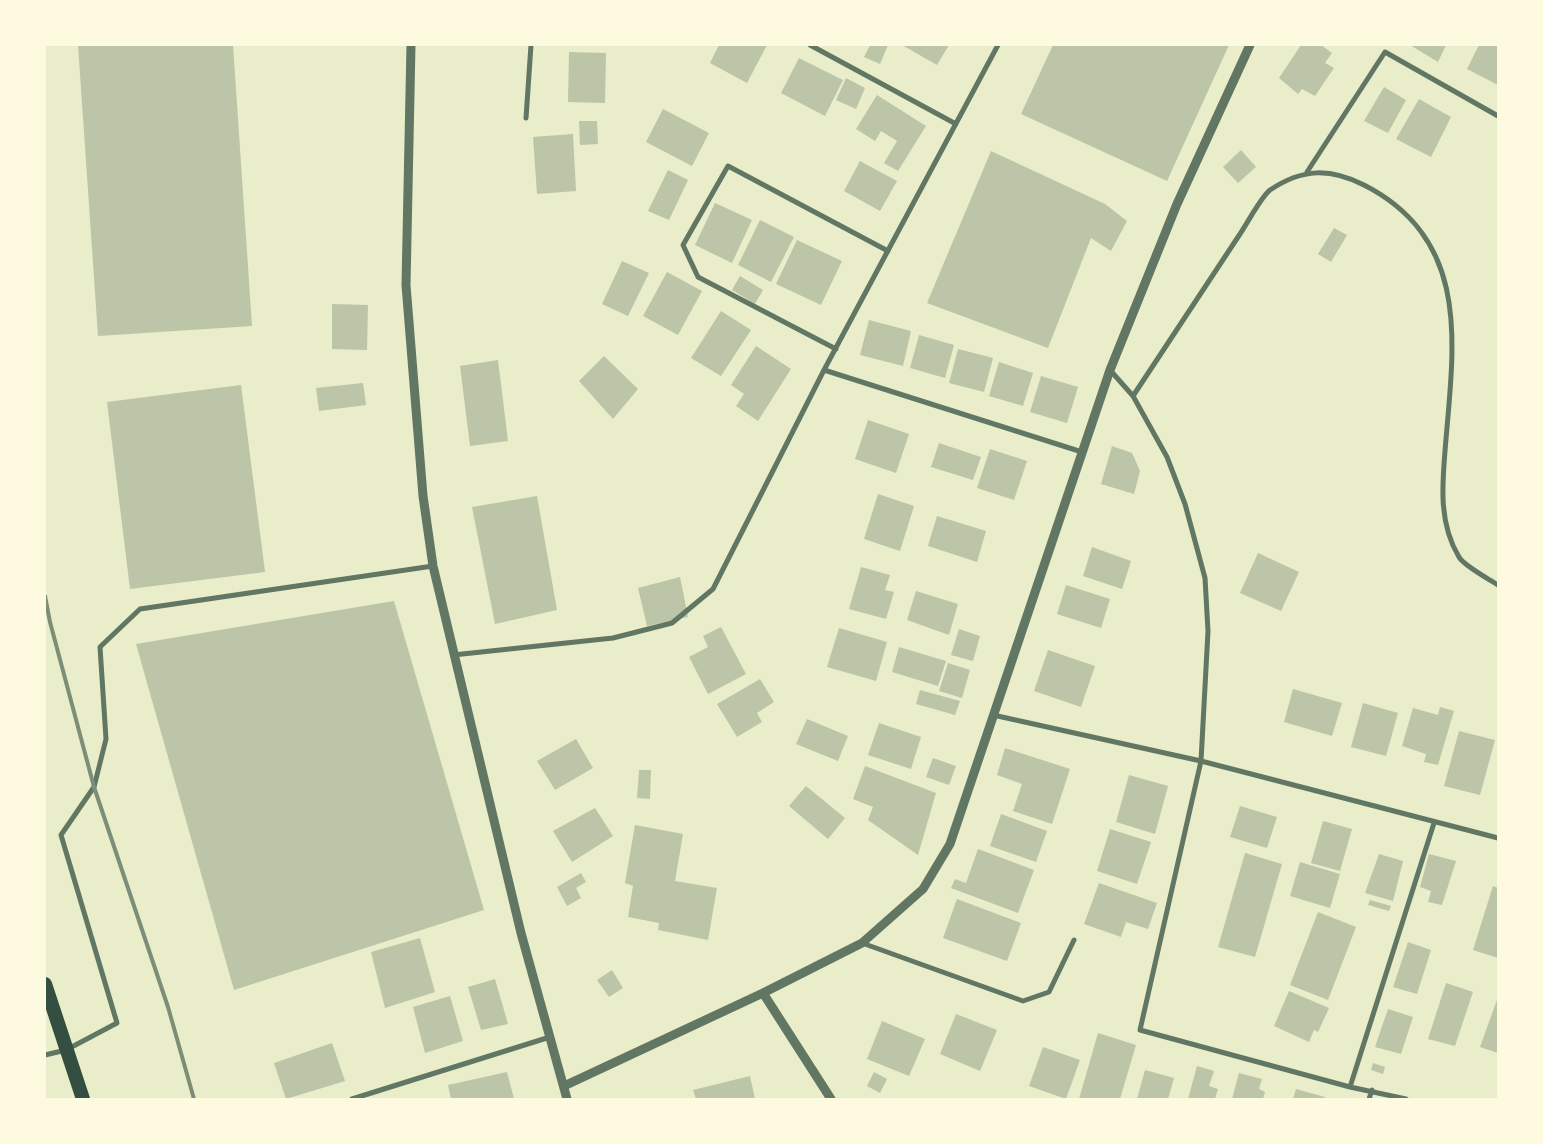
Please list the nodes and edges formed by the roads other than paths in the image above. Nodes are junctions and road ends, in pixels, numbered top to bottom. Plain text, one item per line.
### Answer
1 (411, 45) edge
2 (530, 45) edge
3 (810, 45) edge
4 (998, 45) edge
5 (1250, 45) edge
6 (1498, 116) edge
7 (526, 118) dead end
8 (956, 124) junction
9 (1307, 172) junction
10 (888, 251) junction
11 (836, 349) junction
12 (824, 370) junction
13 (1110, 370) junction
14 (1133, 396) junction
15 (1082, 452) junction
16 (433, 566) junction
17 (1498, 585) edge
18 (453, 655) junction
19 (993, 715) junction
20 (1200, 761) junction
21 (1434, 823) junction
22 (1498, 838) edge
23 (1074, 940) dead end
24 (862, 943) junction
25 (45, 984) edge
26 (763, 993) junction
27 (550, 1037) junction
28 (66, 1050) junction
29 (45, 1055) edge
30 (564, 1086) junction
31 (1350, 1087) junction
32 (1372, 1090) junction
33 (83, 1099) edge
34 (352, 1099) edge
35 (567, 1099) edge
36 (831, 1099) edge
37 (1369, 1099) edge
38 (1406, 1099) edge

1 - 16 street
2 - 7 street
3 - 8 street
4 - 8 street
5 - 13 street
6 - 9 street
8 - 10 street
9 - 14 street
9 - 17 street
10 - 11 street
10 - 11 street
11 - 12 street
12 - 15 street
12 - 18 street
13 - 14 street
13 - 15 street
14 - 20 street
15 - 19 street
16 - 18 street
16 - 28 street
18 - 27 street
19 - 20 street
19 - 24 street
20 - 21 street
20 - 31 street
21 - 22 street
21 - 31 street
23 - 24 street
24 - 26 street
25 - 28 highway
26 - 30 street
26 - 36 street
27 - 30 street
27 - 34 street
28 - 29 street
28 - 33 highway
30 - 35 street
31 - 32 street
32 - 37 street
32 - 38 street

